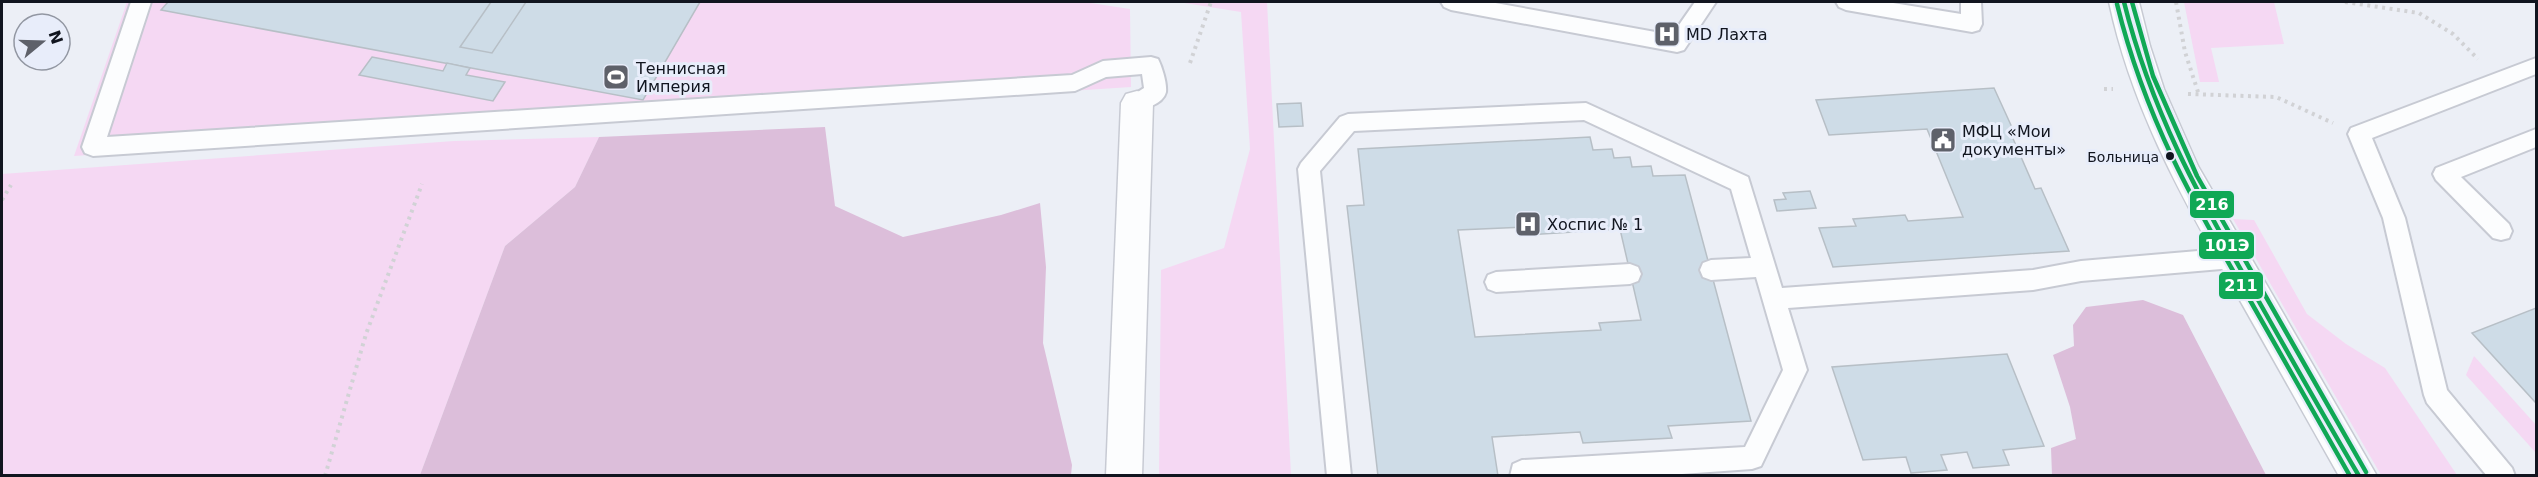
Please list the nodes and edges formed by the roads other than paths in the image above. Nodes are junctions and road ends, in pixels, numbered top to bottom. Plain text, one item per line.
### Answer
1 (141, 2) edge
2 (1451, 2) edge
3 (1706, 2) edge
4 (1846, 2) edge
5 (1971, 2) edge
6 (2124, 2) edge
7 (2536, 66) edge
8 (1137, 103) joint
9 (2536, 138) edge
10 (2501, 231) dead end
11 (2233, 258) junction
12 (1764, 267) junction
13 (1711, 270) dead end
14 (1630, 274) dead end
15 (1496, 282) dead end
16 (1774, 299) junction
17 (1124, 476) edge
18 (1339, 476) edge
19 (1523, 476) edge
20 (2359, 476) edge
21 (2503, 476) edge

1 - 8 lane
2 - 3 lane
4 - 5 lane
6 - 11 main road
7 - 21 lane
8 - 17 main road
9 - 10 lane
11 - 16 lane
11 - 20 main road
12 - 13 lane
12 - 16 lane
12 - 18 lane
14 - 15 lane
16 - 19 lane

